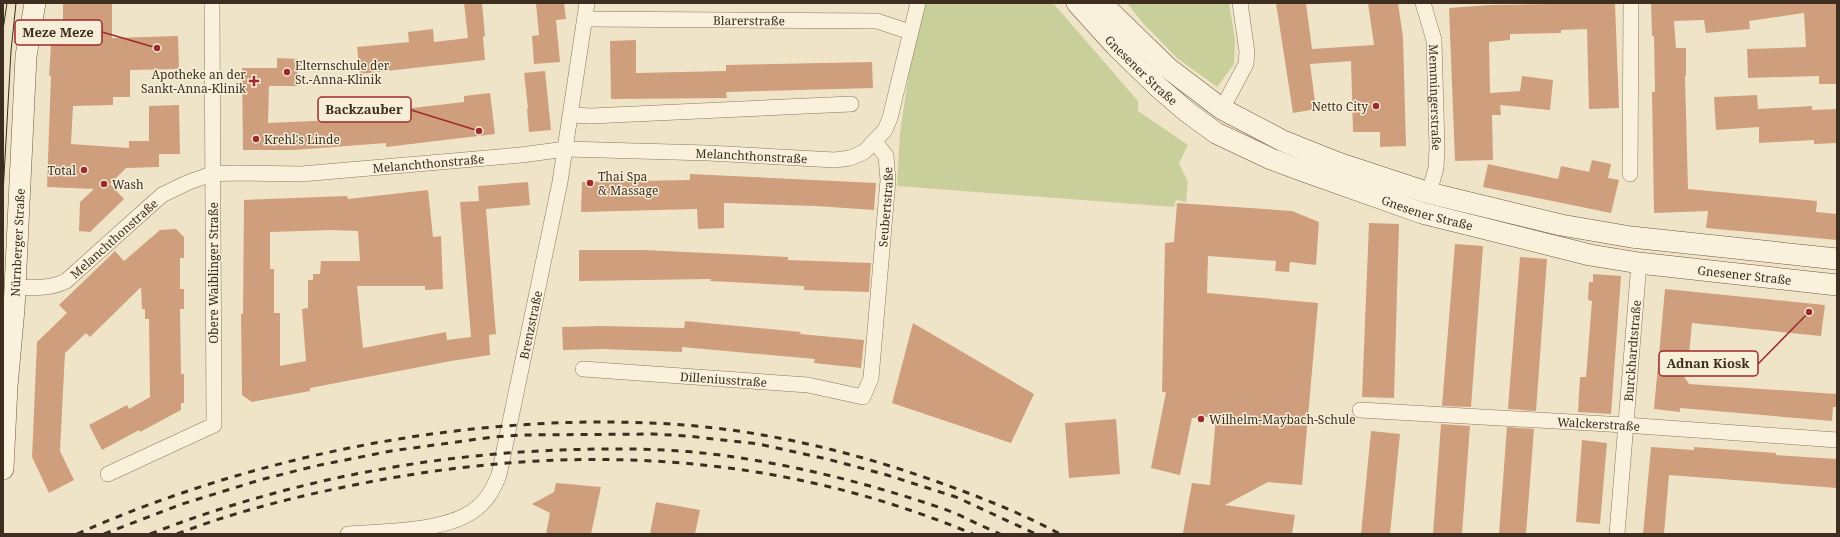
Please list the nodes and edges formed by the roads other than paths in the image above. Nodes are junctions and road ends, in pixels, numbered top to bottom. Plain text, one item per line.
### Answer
1 (212, 3) edge
2 (587, 3) edge
3 (918, 3) edge
4 (1077, 3) edge
5 (1101, 3) edge
6 (1240, 3) edge
7 (1423, 3) edge
8 (1631, 3) edge
9 (33, 9) edge
10 (585, 19) junction
11 (910, 32) junction
12 (851, 104) dead end
13 (1222, 109) junction
14 (572, 114) junction
15 (875, 142) junction
16 (566, 149) junction
17 (212, 174) junction
18 (1630, 174) dead end
19 (1429, 193) junction
20 (1837, 259) edge
21 (1639, 263) junction
22 (1837, 285) edge
23 (15, 287) junction
24 (584, 369) dead end
25 (863, 397) joint
26 (1360, 410) dead end
27 (1625, 425) junction
28 (1837, 440) edge
29 (3, 469) edge
30 (108, 474) dead end
31 (348, 534) edge
32 (1617, 534) edge

1 - 17 street, Obere Waiblinger Straße
2 - 10 street, Brenzstraße
3 - 11 street
4 - 21 main road, Gnesener Straße
5 - 13 main road, Gnesener Straße
6 - 13 street
7 - 19 street, Memmingerstraße
8 - 18 street
9 - 23 main road, Nürnberger Straße
10 - 11 street, Blarerstraße
10 - 14 street, Brenzstraße
11 - 15 street
12 - 14 street
13 - 19 main road, Gnesener Straße
14 - 16 street, Brenzstraße
15 - 16 street, Melanchthonstraße
15 - 25 street, Seubertstraße
16 - 17 street, Melanchthonstraße
16 - 31 street, Brenzstraße
17 - 23 street, Melanchthonstraße
17 - 30 street, Obere Waiblinger Straße
19 - 20 main road, Gnesener Straße
21 - 22 main road, Gnesener Straße
21 - 27 street, Burckhardtstraße
23 - 29 main road, Nürnberger Straße
24 - 25 street, Dilleniusstraße
26 - 27 street, Walckerstraße
27 - 28 street, Walckerstraße
27 - 32 street, Burckhardtstraße

